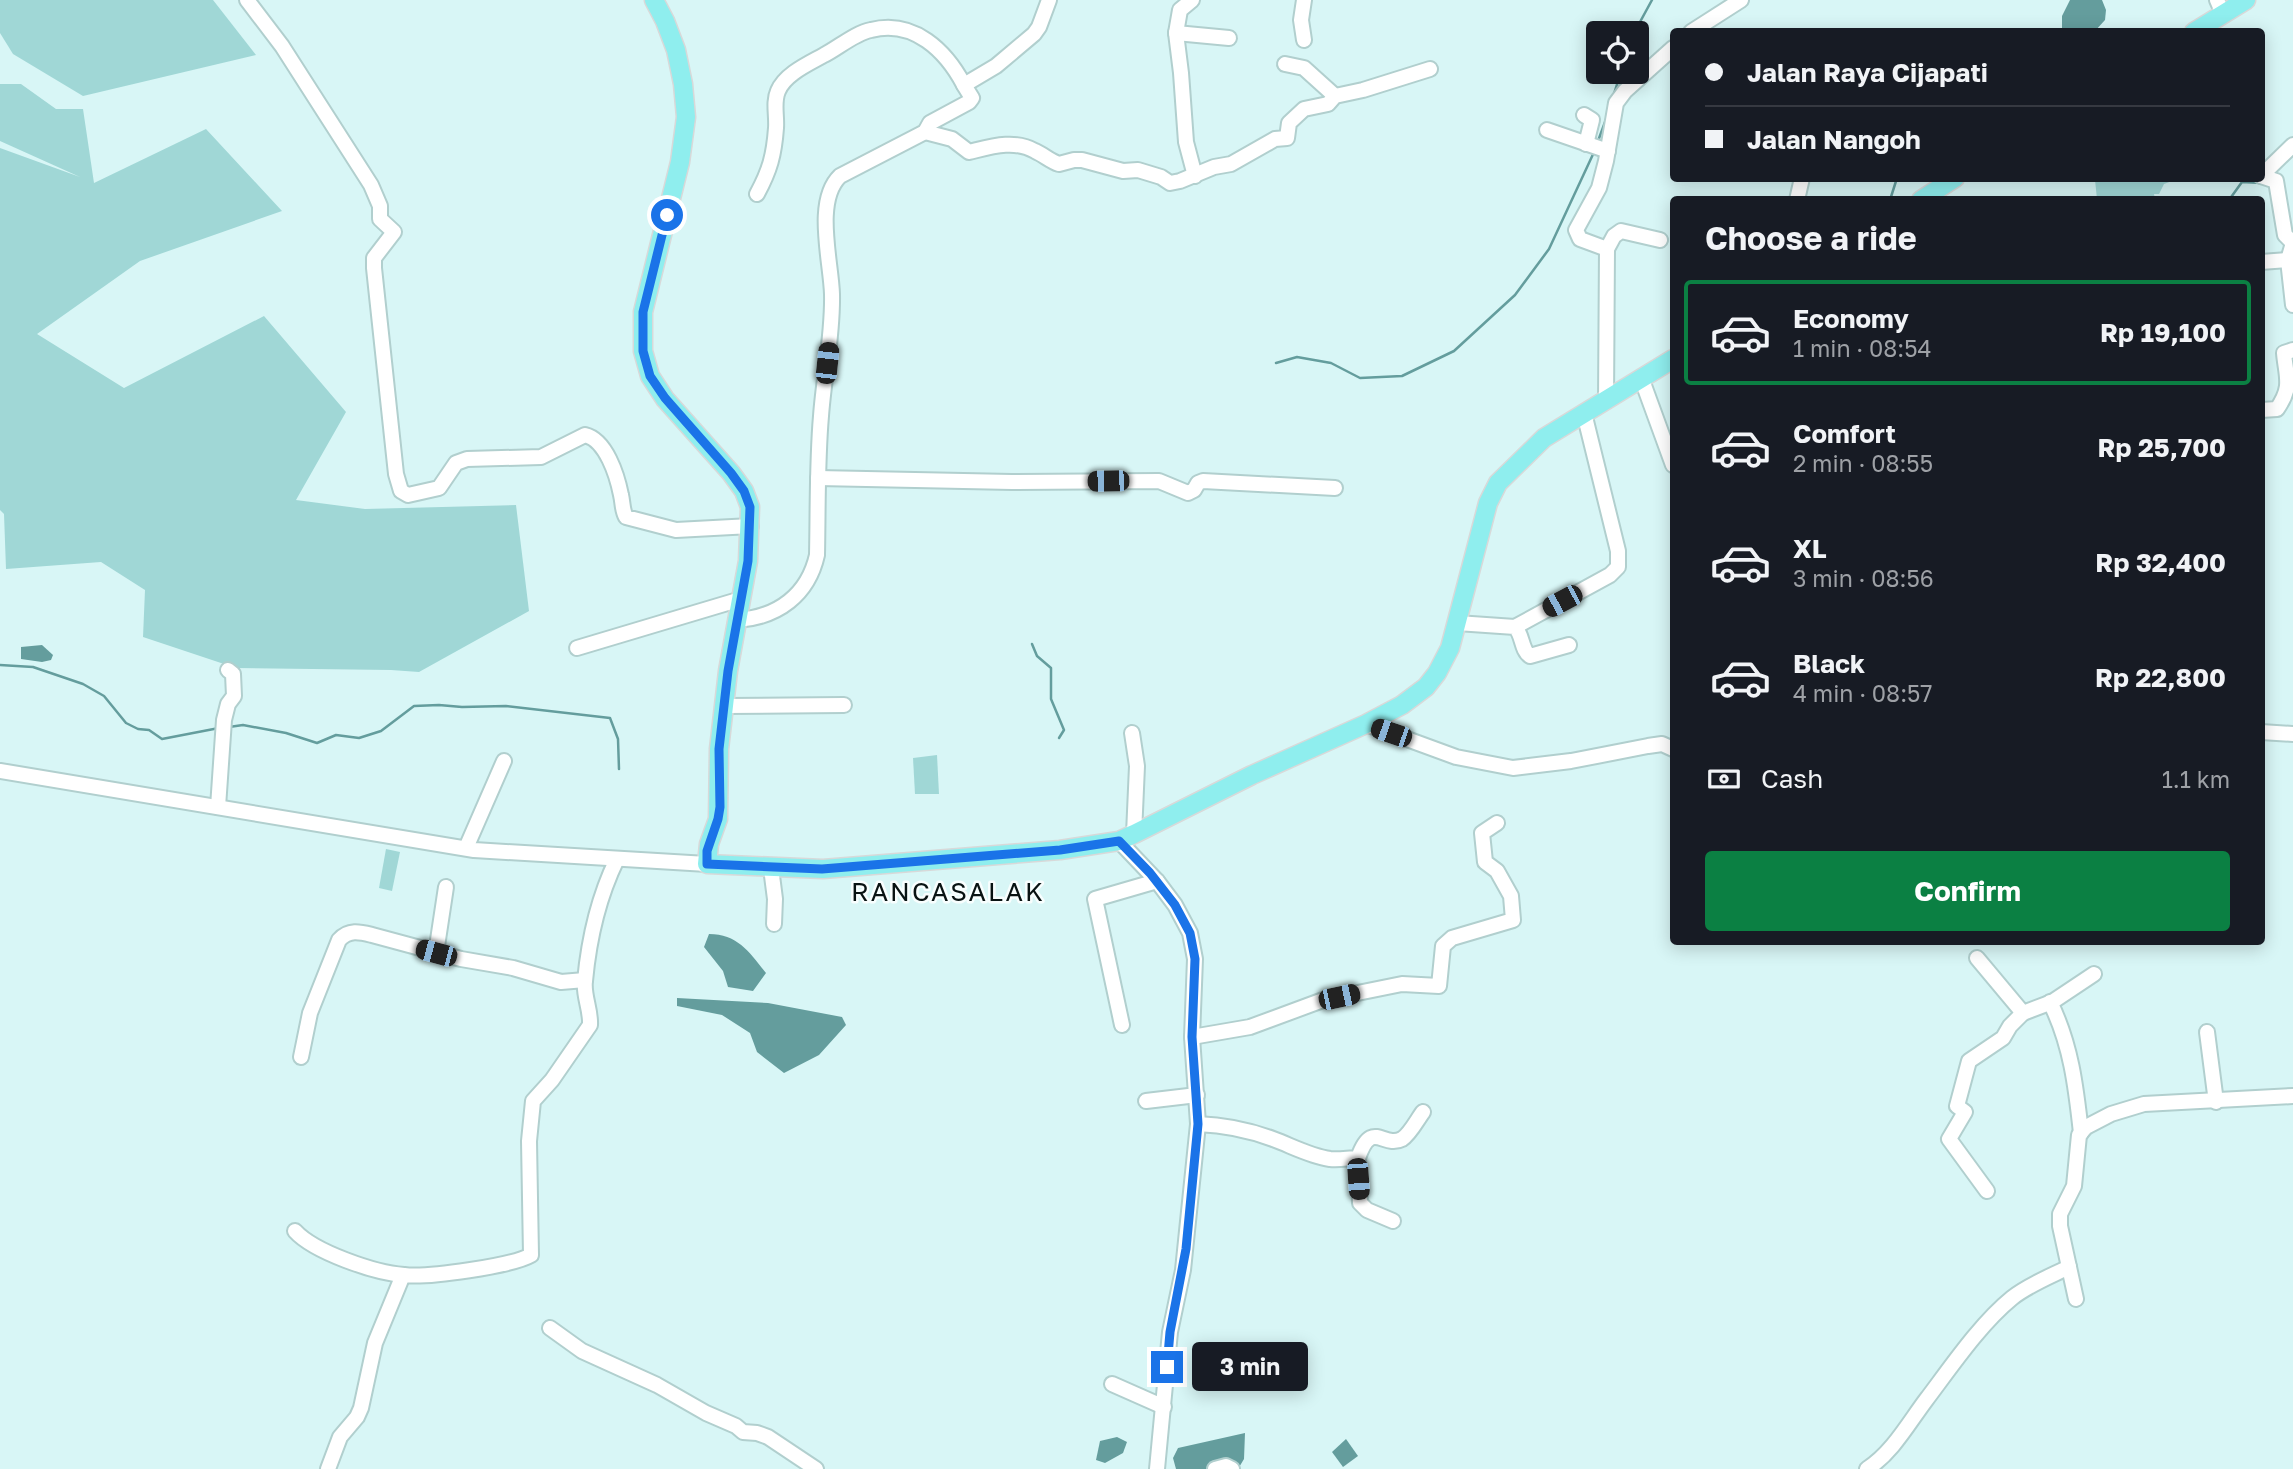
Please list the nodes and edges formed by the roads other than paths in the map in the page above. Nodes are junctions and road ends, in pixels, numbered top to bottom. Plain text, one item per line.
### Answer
1 (247, 0) edge
2 (654, 0) edge
3 (1049, 0) edge
4 (1192, 0) edge
5 (1304, 0) edge
6 (1741, 0) edge
7 (2246, 0) edge
8 (2218, 16) edge
9 (1697, 28) edge
10 (2200, 28) edge
11 (1176, 33) junction
12 (1228, 38) dead end
13 (1304, 40) dead end
14 (1670, 51) edge
15 (1285, 64) dead end
16 (1430, 69) dead end
17 (964, 85) junction
18 (1335, 96) junction
19 (1584, 115) dead end
20 (1547, 130) dead end
21 (925, 132) junction
22 (2293, 145) edge
23 (1596, 147) junction
24 (1195, 176) junction
25 (2265, 177) edge
26 (1949, 182) edge
27 (757, 194) dead end
28 (1927, 196) edge
29 (1660, 240) dead end
30 (2293, 243) edge
31 (1607, 250) junction
32 (2288, 260) junction
33 (2265, 262) edge
34 (2293, 305) edge
35 (2293, 350) edge
36 (1670, 361) edge
37 (1642, 380) junction
38 (1606, 401) junction
39 (2265, 410) edge
40 (1584, 413) junction
41 (1670, 459) edge
42 (818, 478) junction
43 (1335, 488) dead end
44 (751, 526) junction
45 (741, 599) junction
46 (738, 620) junction
47 (1457, 623) junction
48 (1514, 628) junction
49 (1569, 645) dead end
50 (577, 648) dead end
51 (228, 670) dead end
52 (732, 705) junction
53 (844, 705) dead end
54 (1366, 724) junction
55 (2265, 732) edge
56 (1132, 733) dead end
57 (2293, 734) edge
58 (1670, 748) edge
59 (504, 761) dead end
60 (0, 771) edge
61 (218, 807) junction
62 (1497, 823) dead end
63 (1126, 837) junction
64 (466, 848) junction
65 (617, 859) junction
66 (707, 864) junction
67 (771, 867) junction
68 (1157, 881) junction
69 (446, 887) dead end
70 (774, 924) dead end
71 (436, 953) junction
72 (1977, 958) dead end
73 (2094, 974) dead end
74 (585, 980) junction
75 (2050, 1002) junction
76 (2023, 1013) junction
77 (1122, 1025) dead end
78 (2207, 1032) dead end
79 (1192, 1037) junction
80 (301, 1057) dead end
81 (1197, 1095) junction
82 (2293, 1096) edge
83 (1146, 1101) dead end
84 (2216, 1102) junction
85 (1423, 1112) dead end
86 (1198, 1124) junction
87 (2081, 1133) junction
88 (1358, 1158) junction
89 (1987, 1191) dead end
90 (1393, 1221) dead end
91 (295, 1231) dead end
92 (2069, 1266) junction
93 (402, 1275) junction
94 (2076, 1299) dead end
95 (551, 1328) dead end
96 (1112, 1384) dead end
97 (1164, 1407) junction
98 (328, 1469) edge
99 (816, 1469) edge
100 (1157, 1469) edge
101 (1215, 1469) edge
102 (1232, 1469) edge
103 (1867, 1469) edge

1 - 44 street
2 - 44 main road
3 - 17 street
4 - 11 street
5 - 13 street
6 - 9 street
7 - 8 main road
8 - 10 main road
11 - 12 street
11 - 24 street
14 - 23 street
15 - 18 street
16 - 18 street
17 - 21 street
17 - 27 street
18 - 24 street
19 - 23 street
20 - 23 street
21 - 24 street
21 - 42 street
22 - 25 street
23 - 31 street
25 - 30 street
26 - 28 main road
29 - 31 street
30 - 32 street
31 - 38 street
32 - 33 street
32 - 34 street
35 - 39 street
36 - 37 main road
37 - 38 main road
37 - 41 street
38 - 40 main road
40 - 47 main road
40 - 48 street
42 - 43 street
42 - 46 street
44 - 45 main road
45 - 46 main road
45 - 50 street
46 - 52 main road
47 - 48 street
47 - 54 main road
48 - 49 street
51 - 61 street
52 - 53 street
52 - 66 main road
54 - 58 street
54 - 63 main road
55 - 57 street
56 - 63 street
59 - 64 street
60 - 61 street
61 - 64 street
62 - 79 street
63 - 67 main road
63 - 68 street
64 - 65 street
65 - 66 street
65 - 74 street
66 - 67 main road
67 - 70 street
68 - 77 street
68 - 79 street
69 - 71 street
71 - 74 street
71 - 80 street
72 - 76 street
73 - 75 street
74 - 93 street
75 - 76 street
75 - 87 street
76 - 89 street
78 - 84 street
79 - 81 street
81 - 83 street
81 - 86 street
82 - 84 street
84 - 87 street
85 - 88 street
86 - 88 street
86 - 97 street
87 - 92 street
88 - 90 street
91 - 93 street
92 - 94 street
92 - 103 street
93 - 98 street
95 - 99 street
96 - 97 street
97 - 100 street
101 - 102 street

